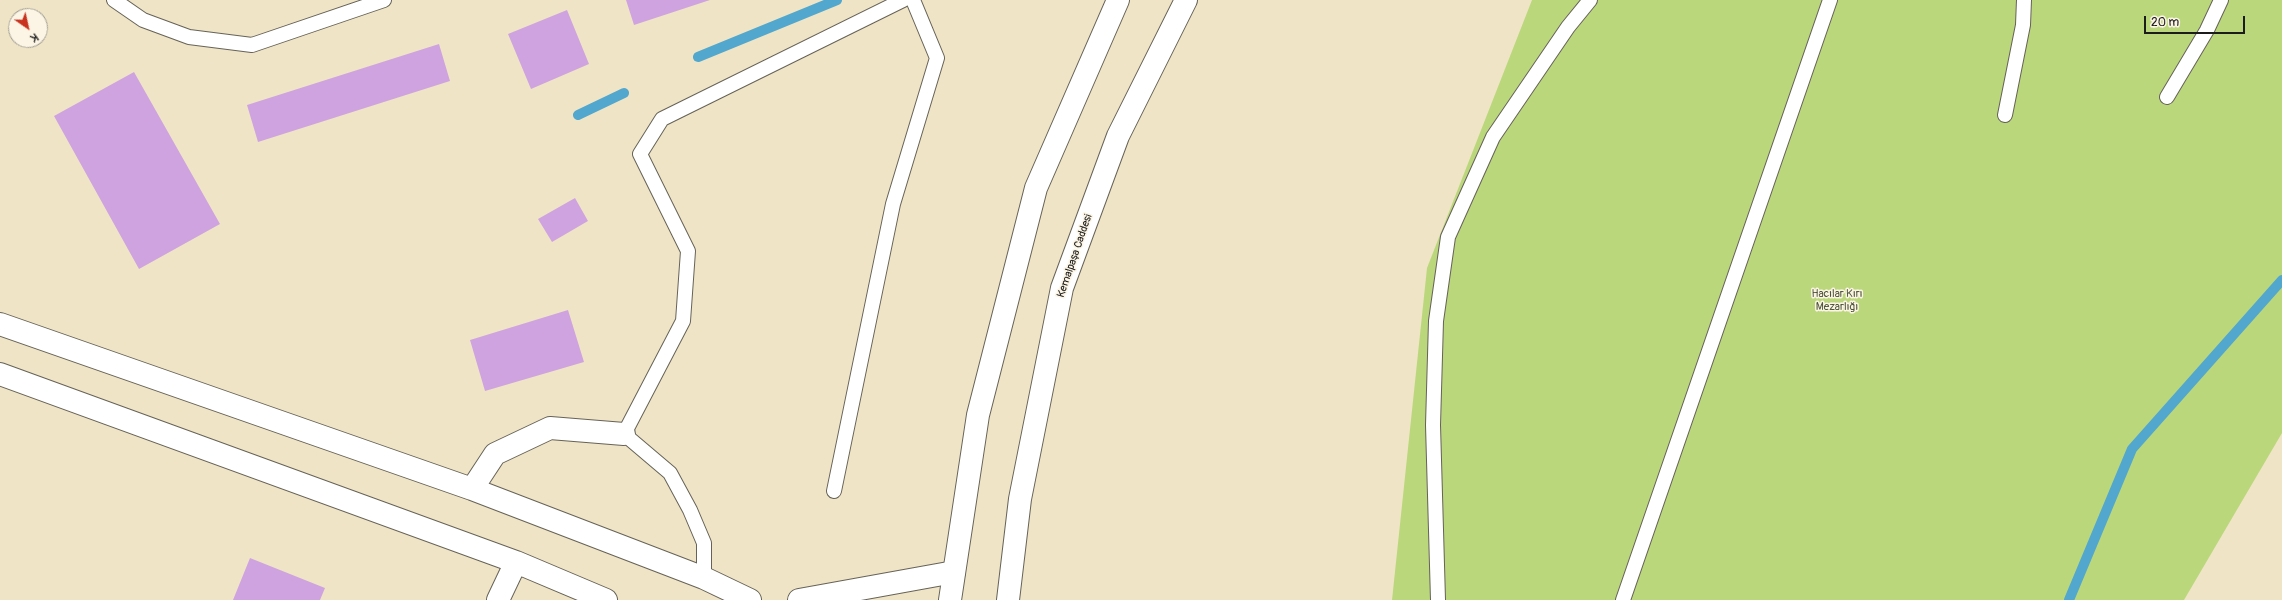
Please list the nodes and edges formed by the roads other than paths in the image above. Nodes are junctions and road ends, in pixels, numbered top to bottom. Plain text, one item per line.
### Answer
1 (114, 0) edge
2 (384, 0) edge
3 (903, 0) edge
4 (913, 0) edge
5 (1118, 0) edge
6 (1186, 0) edge
7 (1590, 0) edge
8 (1830, 0) edge
9 (2024, 0) edge
10 (2221, 0) edge
11 (2167, 97) dead end
12 (2005, 115) dead end
13 (0, 324) edge
14 (0, 374) edge
15 (624, 434) junction
16 (472, 489) junction
17 (834, 491) dead end
18 (516, 562) junction
19 (954, 572) junction
20 (704, 578) junction
21 (498, 600) edge
22 (606, 600) edge
23 (750, 600) edge
24 (799, 600) edge
25 (950, 600) edge
26 (1008, 600) edge
27 (1438, 600) edge
28 (1623, 600) edge

1 - 2 lane
3 - 15 lane
4 - 17 lane
5 - 19 street
6 - 26 street, Kemalpaşa Caddesi
7 - 27 lane
8 - 28 lane
9 - 12 lane
10 - 11 lane
13 - 16 street
14 - 18 street
15 - 16 street
15 - 20 lane
16 - 20 street
18 - 21 street
18 - 22 street
19 - 24 street
19 - 25 street
20 - 23 street

